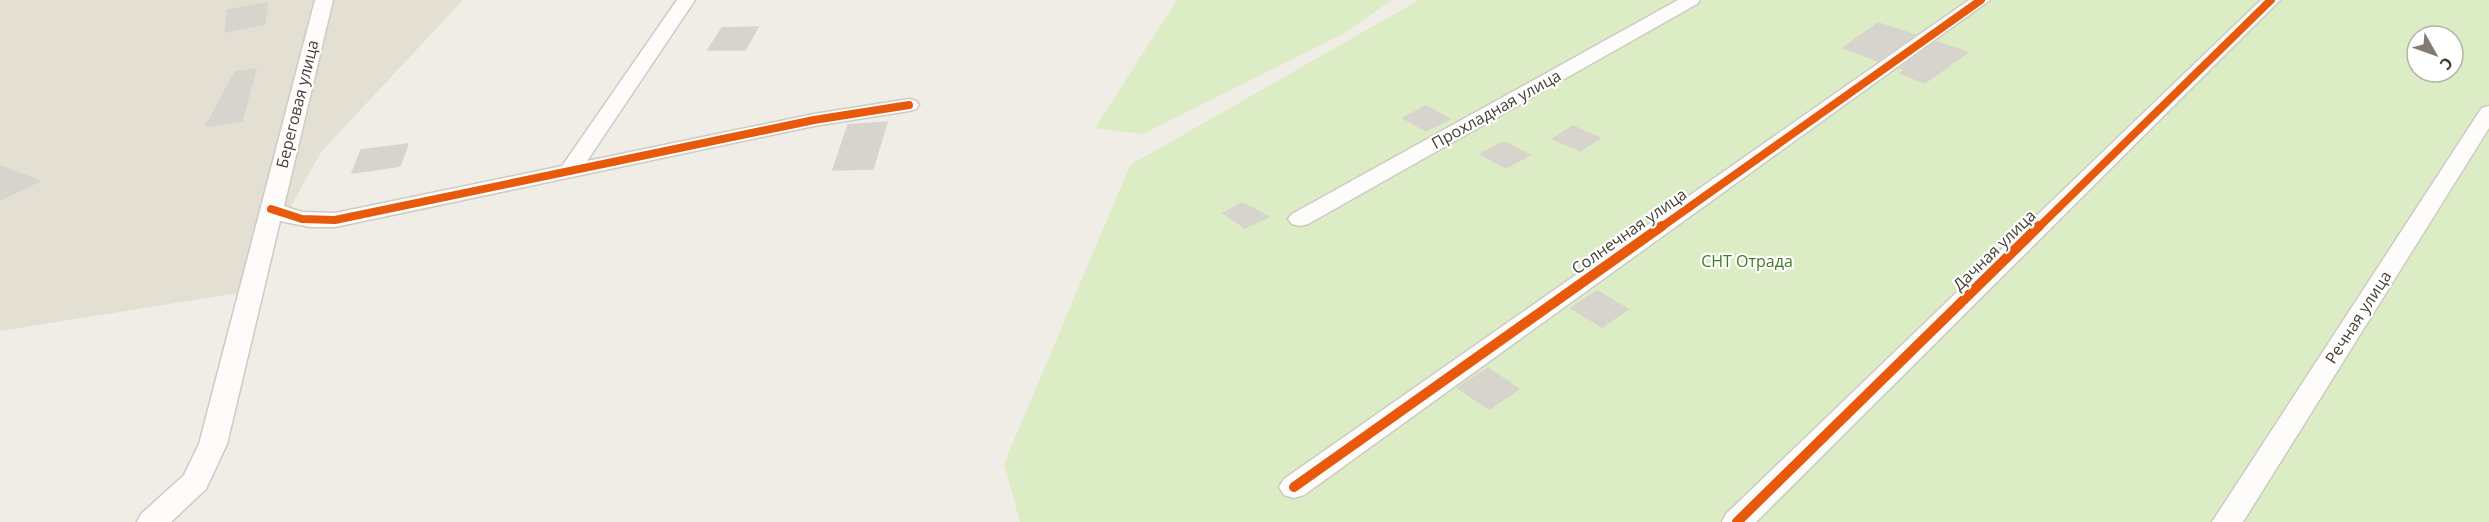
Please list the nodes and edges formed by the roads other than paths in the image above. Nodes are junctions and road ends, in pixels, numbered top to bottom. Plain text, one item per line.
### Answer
1 (324, 0) edge
2 (686, 0) edge
3 (1692, 0) edge
4 (1981, 0) edge
5 (2271, 0) edge
6 (909, 105) dead end
7 (2489, 112) edge
8 (569, 171) junction
9 (272, 208) junction
10 (1300, 219) dead end
11 (1294, 487) dead end
12 (152, 522) edge
13 (1737, 522) edge
14 (2227, 522) edge

1 - 9 street, Береговая улица
2 - 8 street
3 - 10 street, Прохладная улица
4 - 11 street, Солнечная улица
5 - 13 street, Дачная улица
6 - 8 street
7 - 14 street, Речная улица
8 - 9 street
9 - 12 street, Береговая улица

